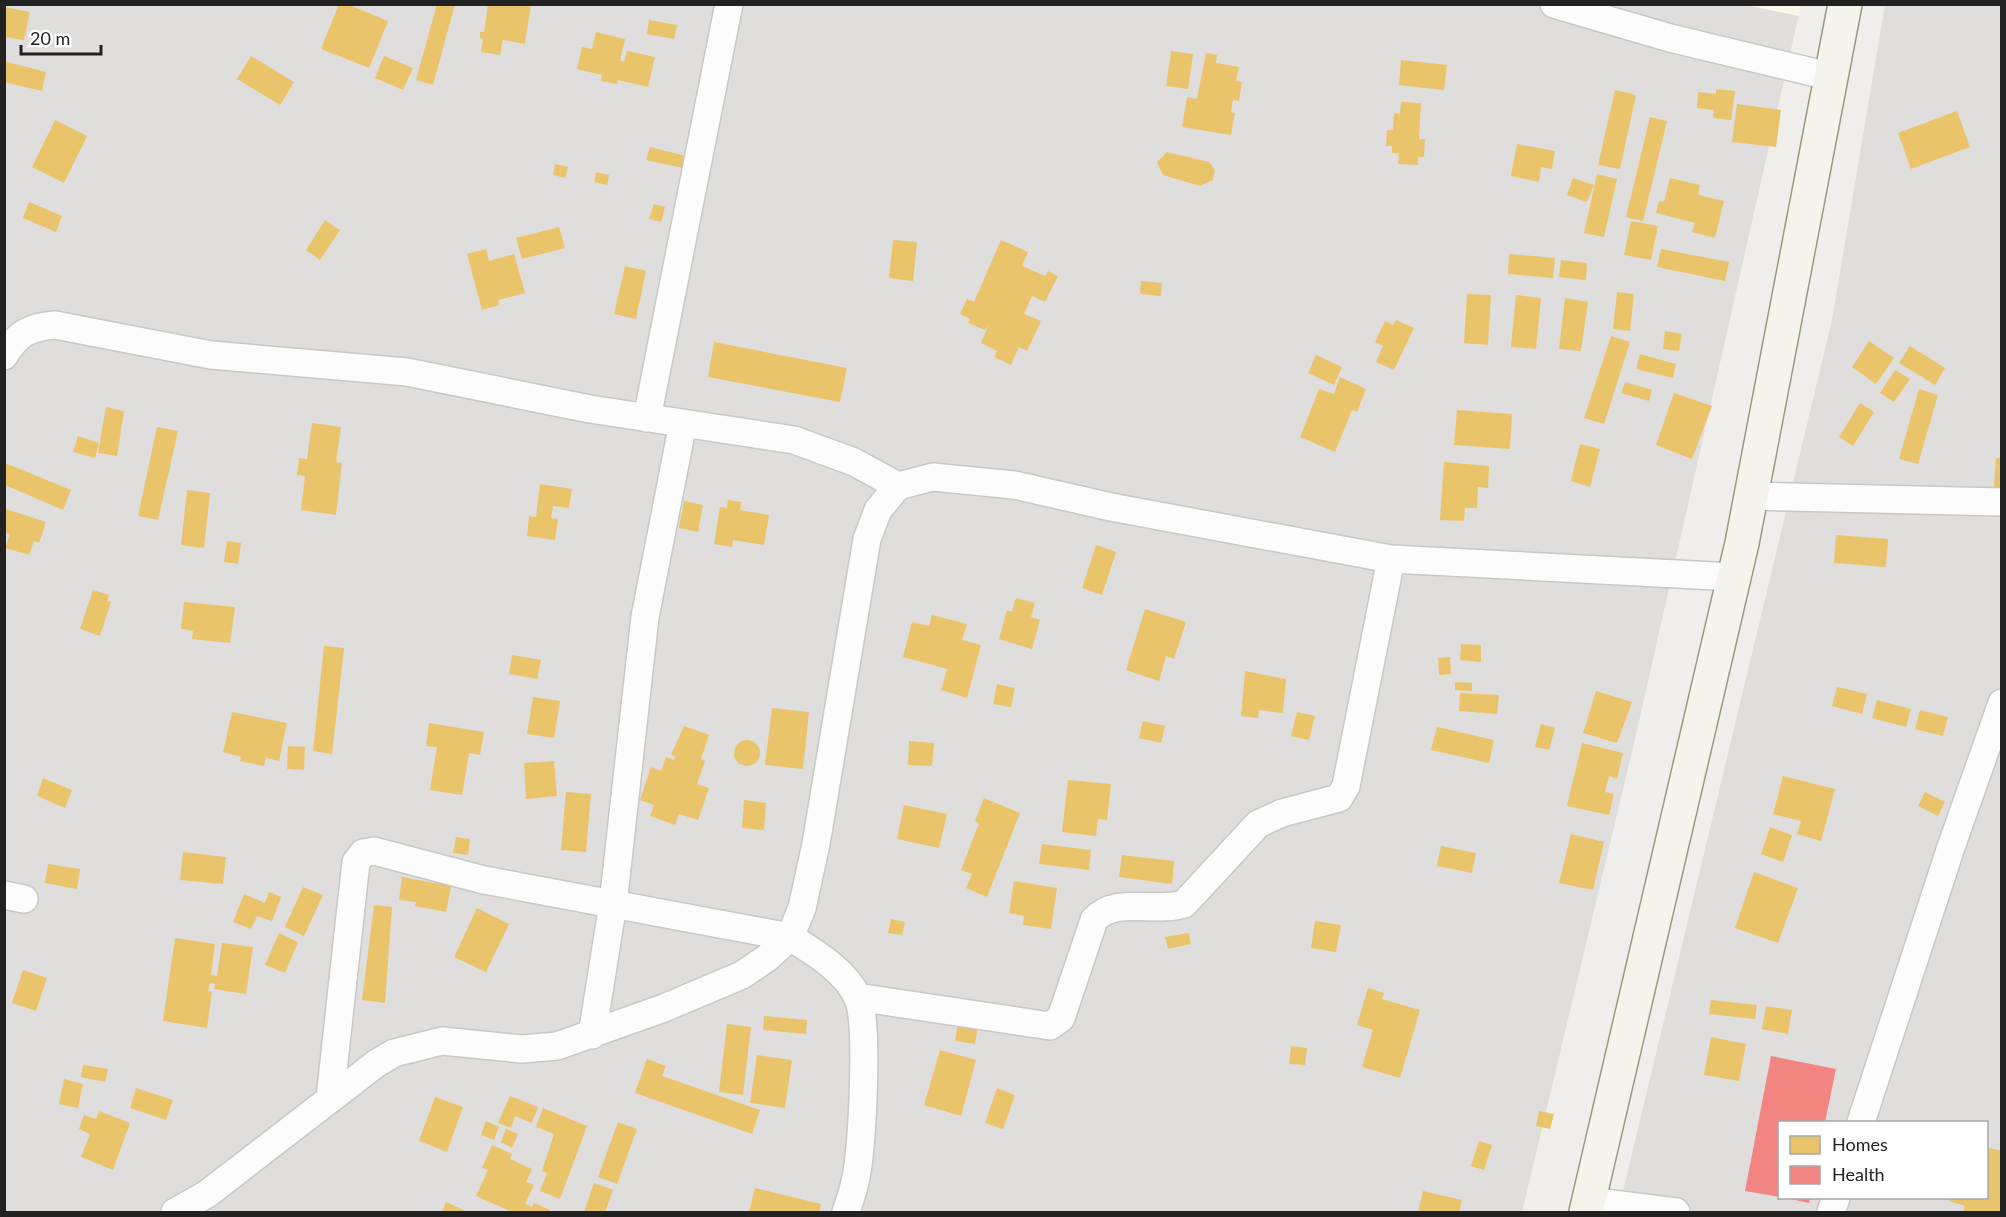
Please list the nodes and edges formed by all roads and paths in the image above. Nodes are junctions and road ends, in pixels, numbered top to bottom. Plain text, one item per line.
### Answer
1 (729, 4) edge
2 (1554, 4) edge
3 (1845, 4) edge
4 (1833, 77) junction
5 (4, 356) edge
6 (646, 418) junction
7 (683, 423) junction
8 (898, 486) junction
9 (1751, 496) junction
10 (2001, 502) edge
11 (1391, 559) junction
12 (1734, 578) junction
13 (2001, 703) edge
14 (613, 904) junction
15 (790, 937) junction
16 (857, 997) junction
17 (592, 1035) junction
18 (330, 1098) junction
19 (1861, 1121) edge
20 (1587, 1207) edge
21 (175, 1212) edge
22 (846, 1212) edge
23 (1676, 1212) edge

1 - 6 street
2 - 4 street
3 - 4 street
4 - 9 street
5 - 6 street
6 - 7 street
7 - 8 street
7 - 14 street
8 - 11 street
8 - 15 street
9 - 10 street
9 - 12 street
11 - 12 street
11 - 16 street
12 - 20 street
13 - 19 street
14 - 15 street
14 - 17 street
14 - 18 street
15 - 16 street
15 - 17 street
16 - 22 street
17 - 18 street
18 - 21 street
20 - 23 street

